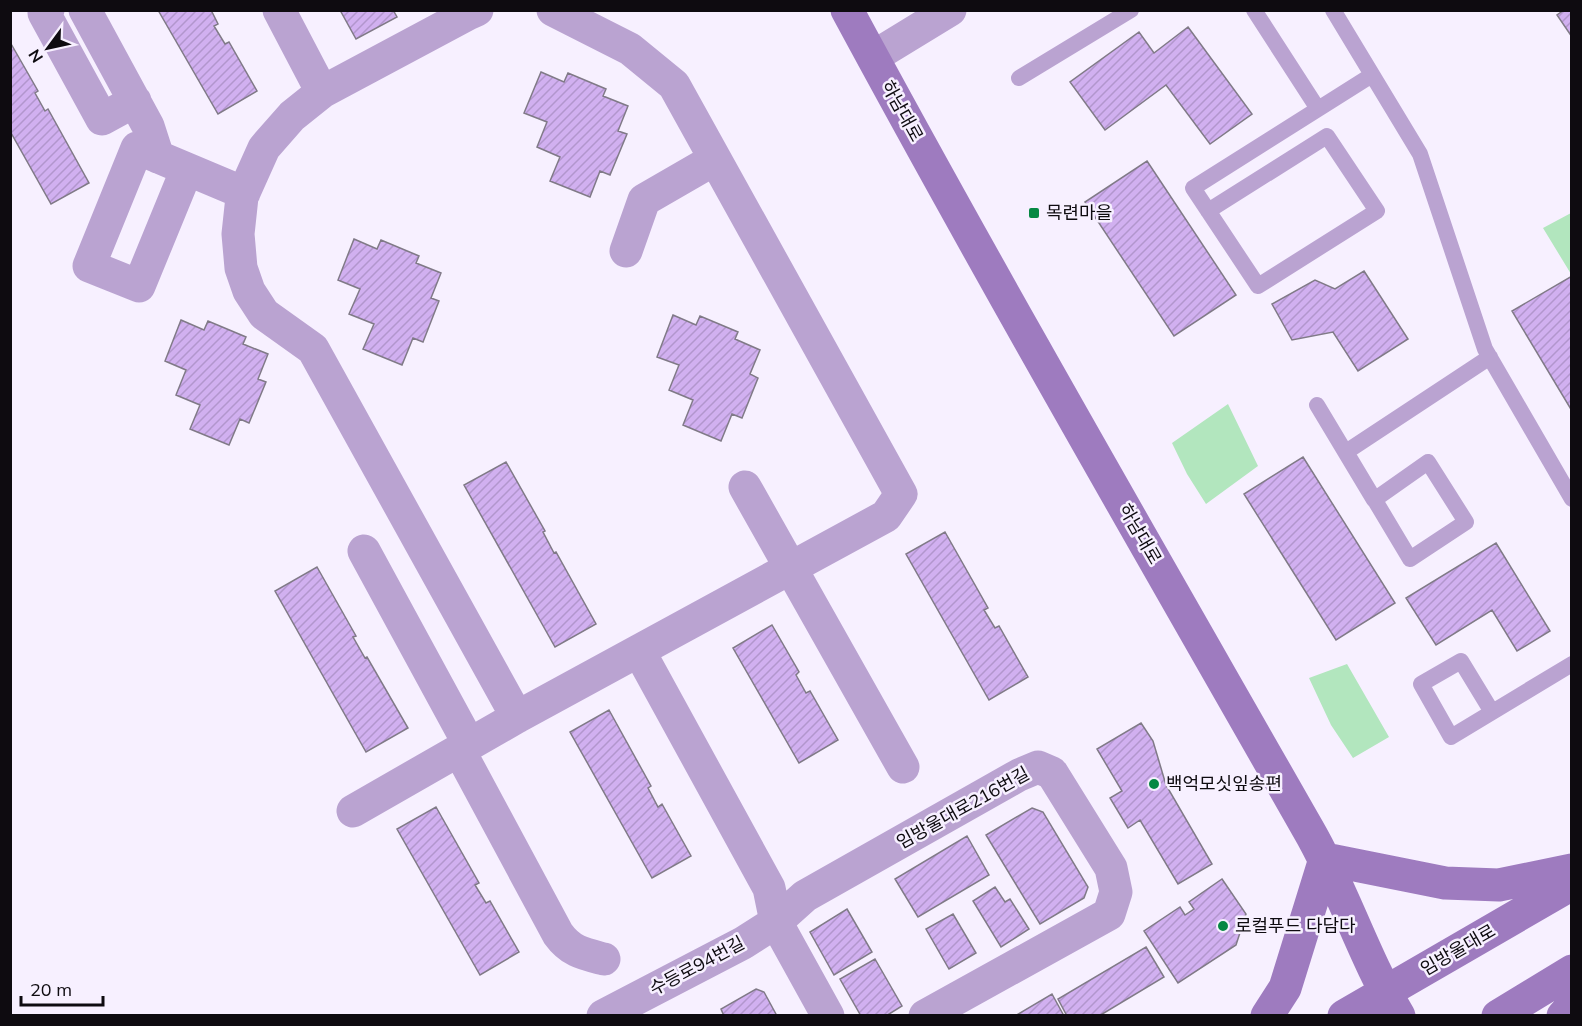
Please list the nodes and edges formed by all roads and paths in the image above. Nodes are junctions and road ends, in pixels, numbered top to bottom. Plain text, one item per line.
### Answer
1 (48, 10) edge
2 (85, 10) edge
3 (279, 10) edge
4 (553, 10) edge
5 (847, 10) edge
6 (950, 10) edge
7 (1131, 10) edge
8 (1254, 10) edge
9 (1333, 10) edge
10 (470, 12) edge
11 (873, 57) junction
12 (1372, 75) junction
13 (1019, 78) dead end
14 (322, 92) junction
15 (135, 101) junction
16 (1318, 109) junction
17 (715, 159) junction
18 (244, 193) junction
19 (1208, 211) junction
20 (626, 252) dead end
21 (1490, 357) junction
22 (1317, 405) dead end
23 (745, 487) dead end
24 (1572, 499) edge
25 (1374, 500) junction
26 (364, 551) dead end
27 (791, 568) junction
28 (639, 651) junction
29 (1572, 664) edge
30 (1492, 712) junction
31 (517, 717) junction
32 (464, 747) junction
33 (903, 767) dead end
34 (353, 811) dead end
35 (1325, 859) junction
36 (1572, 870) edge
37 (1572, 884) edge
38 (776, 922) junction
39 (604, 959) dead end
40 (1572, 971) edge
41 (1392, 1004) edge
42 (1572, 1006) edge
43 (614, 1013) edge
44 (828, 1016) edge
45 (925, 1016) edge
46 (1267, 1016) edge
47 (1344, 1016) edge
48 (1498, 1016) edge
49 (1563, 1016) edge

1 - 15 street
2 - 15 street
3 - 14 street
4 - 17 street
5 - 11 main road, 하남대로
6 - 11 street
7 - 13 lane
8 - 16 lane
9 - 12 lane
10 - 14 street
11 - 35 main road, 하남대로
12 - 16 lane
12 - 21 lane
14 - 18 street
15 - 18 street
16 - 19 lane
17 - 20 street
17 - 27 street
18 - 31 street
19 - 19 lane
21 - 24 lane
21 - 25 lane
22 - 25 lane
23 - 27 street
25 - 25 lane
26 - 32 street
27 - 28 street
27 - 33 street
28 - 31 street
28 - 38 street
29 - 30 lane
30 - 30 lane
31 - 32 street
32 - 34 street
32 - 39 street
35 - 36 main road
35 - 41 main road, 하남대로
35 - 46 main road
37 - 41 main road, 임방울대로
38 - 43 street, 수등로94번길
38 - 44 street
38 - 45 street, 임방울대로216번길
40 - 48 main road
41 - 47 main road, 임방울대로
42 - 49 main road

